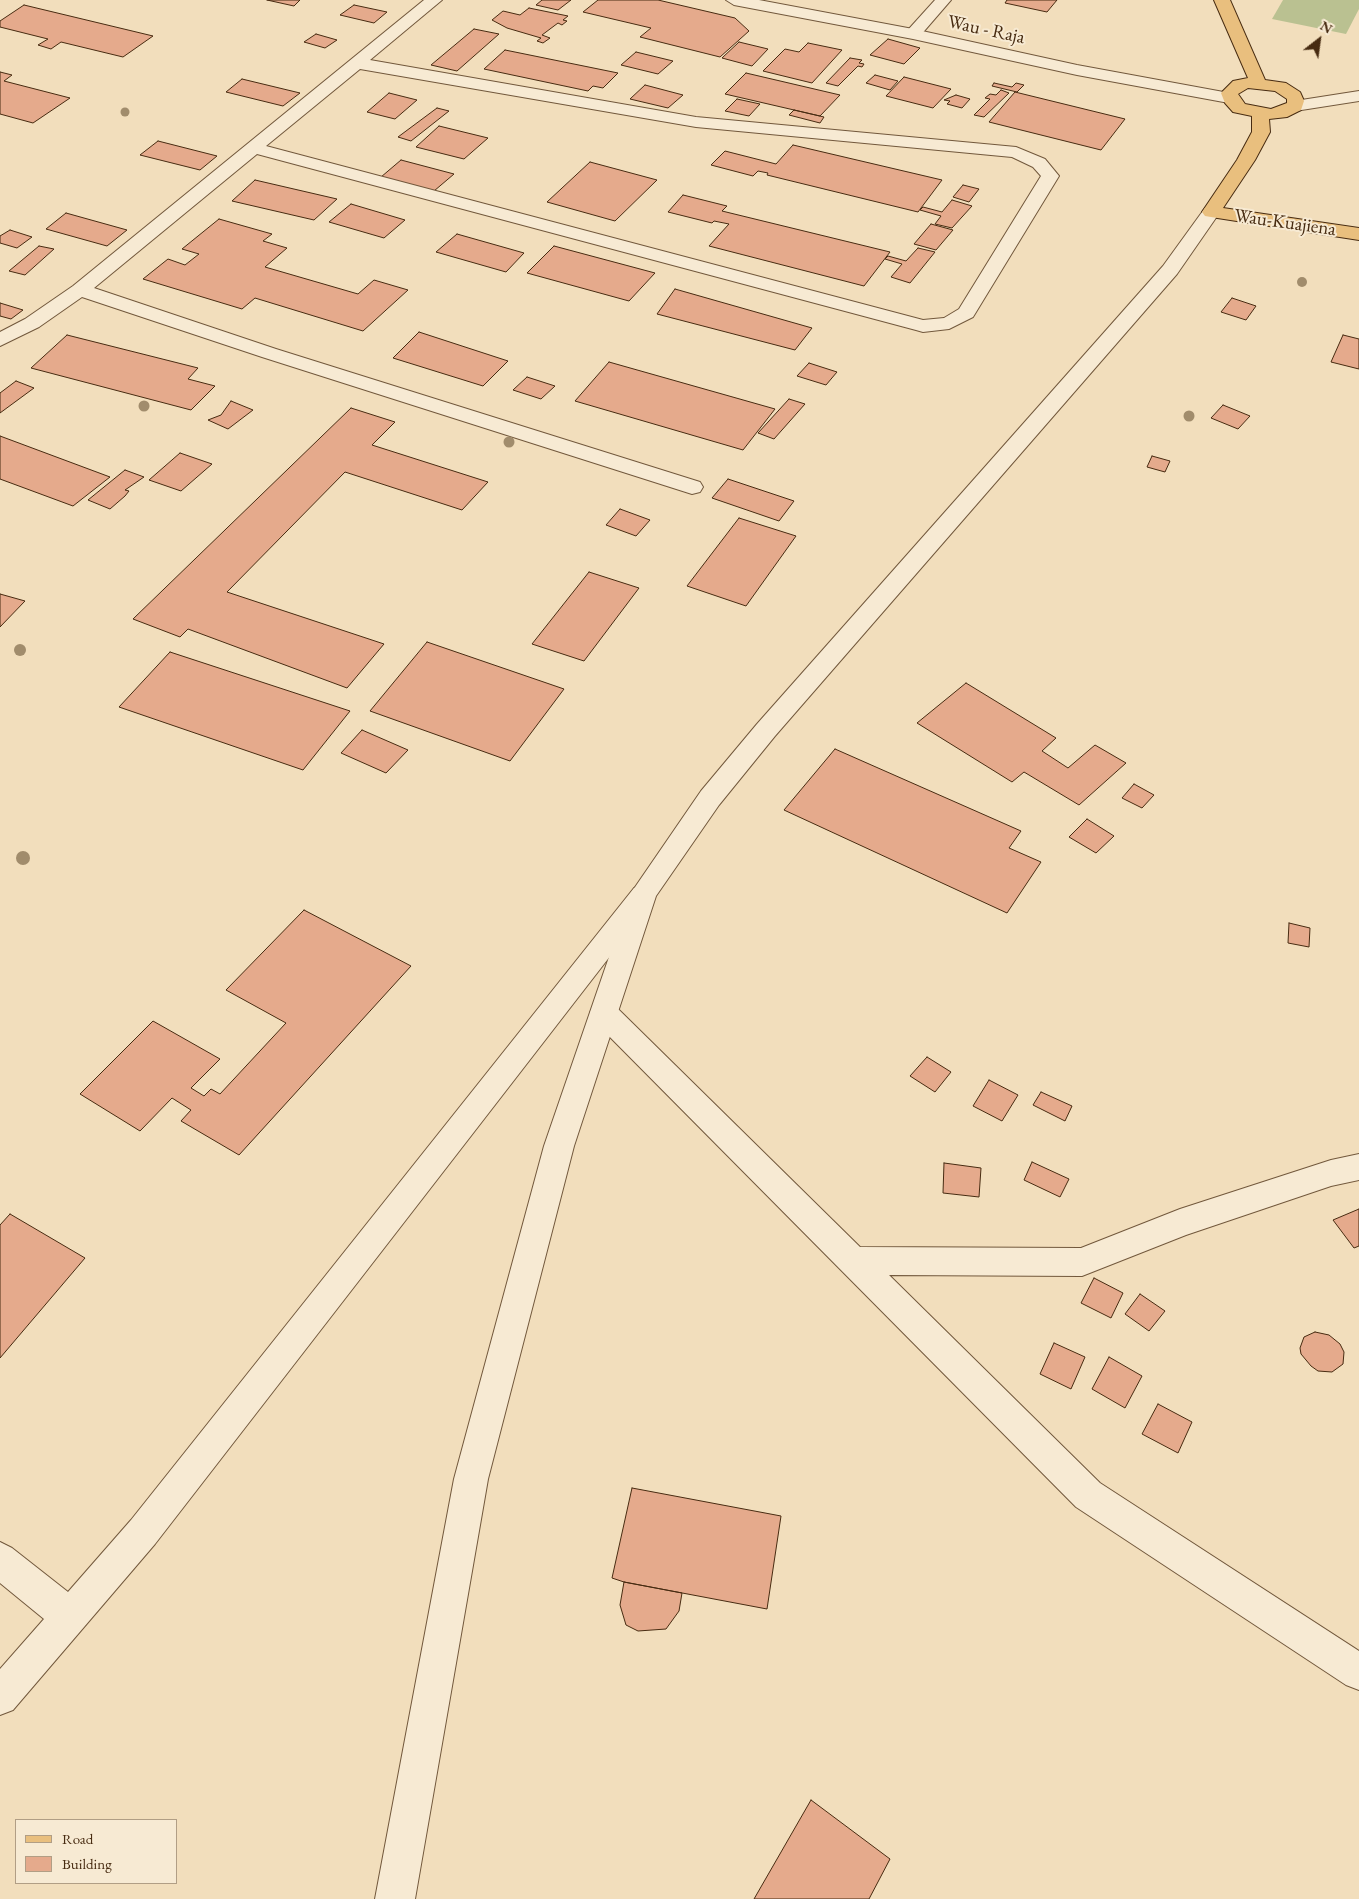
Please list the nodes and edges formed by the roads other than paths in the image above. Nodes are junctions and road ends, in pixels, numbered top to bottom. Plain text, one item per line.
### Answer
1 (434, 0) edge
2 (734, 0) edge
3 (943, 0) edge
4 (1222, 0) edge
5 (913, 34) junction
6 (357, 63) junction
7 (1258, 83) junction
8 (1359, 96) edge
9 (1229, 98) junction
10 (1295, 106) junction
11 (1260, 114) junction
12 (254, 148) junction
13 (1211, 212) junction
14 (1359, 234) edge
15 (80, 290) junction
16 (0, 340) edge
17 (692, 487) dead end
18 (644, 894) junction
19 (604, 1012) junction
20 (1359, 1167) edge
21 (854, 1261) junction
22 (0, 1560) edge
23 (69, 1616) junction
24 (1359, 1672) edge
25 (0, 1697) edge
26 (395, 1899) edge

1 - 6 street
2 - 5 street, Wau - Raja
3 - 5 street
4 - 7 main road
5 - 9 street, Wau - Raja
6 - 12 street
6 - 12 street
7 - 9 main road
7 - 10 main road
8 - 10 street
9 - 11 main road
10 - 11 main road
11 - 13 main road
12 - 15 street
13 - 14 main road, Wau-Kuajiena
13 - 18 street
15 - 16 street
15 - 17 street
18 - 19 street
18 - 23 street
19 - 21 street
19 - 26 street
20 - 21 street
21 - 24 street
22 - 23 street
23 - 25 street

